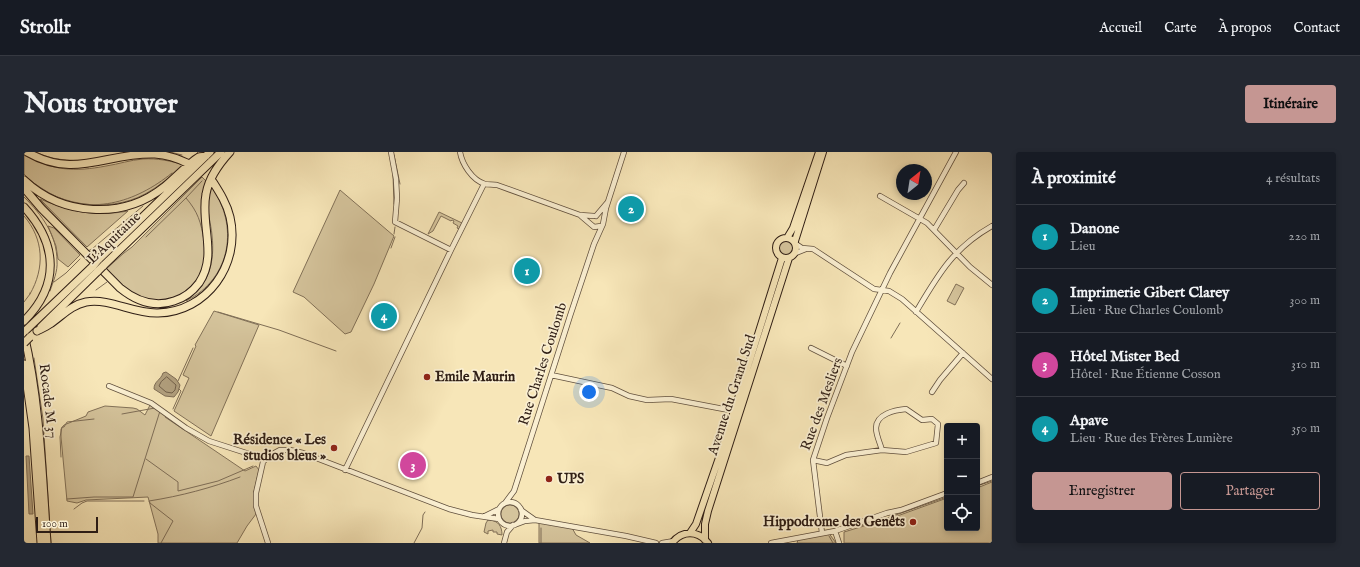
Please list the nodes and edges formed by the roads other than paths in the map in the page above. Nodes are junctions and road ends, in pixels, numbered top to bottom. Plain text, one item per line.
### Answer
1 (27, 152) edge
2 (221, 152) edge
3 (230, 152) edge
4 (391, 152) edge
5 (460, 152) edge
6 (624, 152) edge
7 (818, 152) edge
8 (823, 152) edge
9 (956, 152) edge
10 (208, 154) edge
11 (187, 162) dead end
12 (209, 178) dead end
13 (24, 180) edge
14 (964, 183) dead end
15 (484, 184) junction
16 (24, 188) edge
17 (880, 196) dead end
18 (609, 200) junction
19 (24, 207) edge
20 (580, 215) junction
21 (595, 216) junction
22 (603, 219) junction
23 (919, 220) junction
24 (594, 226) junction
25 (601, 226) junction
26 (992, 226) edge
27 (934, 230) junction
28 (787, 238) junction
29 (795, 243) junction
30 (594, 244) junction
31 (806, 248) junction
32 (451, 250) junction
33 (956, 252) junction
34 (796, 253) junction
35 (785, 258) junction
36 (98, 266) junction
37 (992, 286) edge
38 (883, 290) junction
39 (916, 312) junction
40 (26, 328) edge
41 (37, 331) junction
42 (24, 343) edge
43 (811, 348) dead end
44 (963, 353) junction
45 (24, 364) edge
46 (847, 366) junction
47 (550, 375) junction
48 (992, 379) edge
49 (109, 386) dead end
50 (932, 392) dead end
51 (734, 411) junction
52 (882, 450) junction
53 (265, 460) junction
54 (813, 460) junction
55 (345, 470) junction
56 (992, 477) edge
57 (980, 482) edge
58 (514, 491) junction
59 (944, 494) edge
60 (505, 503) junction
61 (517, 504) junction
62 (499, 509) junction
63 (521, 510) junction
64 (484, 517) junction
65 (500, 520) junction
66 (535, 520) junction
67 (515, 524) junction
68 (835, 531) junction
69 (690, 533) junction
70 (822, 533) junction
71 (505, 541) edge
72 (706, 541) edge
73 (673, 542) edge
74 (41, 543) edge
75 (47, 543) edge
76 (268, 543) edge
77 (656, 543) edge
78 (662, 543) edge
79 (771, 543) edge
80 (839, 543) edge

1 - 11 highway
2 - 36 highway, L'Aquitaine
3 - 16 highway
4 - 32 street
5 - 15 street
6 - 18 street, Rue Charles Coulomb
7 - 28 main road
8 - 29 main road
9 - 23 street, Rue des Mesliers
10 - 13 highway
10 - 36 highway, L'Aquitaine
12 - 41 highway
14 - 27 street
15 - 20 street
15 - 32 street
17 - 23 street
18 - 21 street, Rue Charles Coulomb
18 - 22 street, Rue Charles Coulomb
19 - 40 highway
20 - 21 street
20 - 24 street
21 - 22 street
21 - 24 street, Rue Charles Coulomb
22 - 25 street, Rue Charles Coulomb
23 - 27 street
23 - 38 street, Rue des Mesliers
24 - 25 street
24 - 30 street, Rue Charles Coulomb
25 - 30 street, Rue Charles Coulomb
26 - 33 street
27 - 33 street
28 - 29 main road
28 - 35 main road
29 - 31 street
29 - 34 main road
30 - 47 street, Rue Charles Coulomb
31 - 34 street
31 - 38 street
32 - 55 street
33 - 37 street
33 - 39 street
34 - 35 main road
35 - 51 main road, Avenue du Grand Sud
35 - 72 main road, Avenue du Grand Sud
36 - 40 highway, L'Aquitaine
36 - 41 highway, L'Aquitaine
38 - 39 street
38 - 46 street, Rue des Mesliers
39 - 44 street
40 - 41 highway, L'Aquitaine
40 - 42 highway, L'Aquitaine, bridge
40 - 75 highway, Rocade M 37
43 - 46 street
44 - 48 street
44 - 50 street
45 - 74 highway, Rocade M 37
46 - 54 street, Rue des Mesliers
47 - 51 street
47 - 58 street, Rue Charles Coulomb
49 - 53 street
51 - 69 main road, Avenue du Grand Sud
52 - 52 street
52 - 54 street
53 - 55 street
53 - 76 street
54 - 70 street, Rue des Mesliers
55 - 64 street
56 - 57 street
58 - 60 street, Rue Charles Coulomb
58 - 61 street
59 - 68 street
60 - 61 street
60 - 62 street
61 - 63 street
62 - 64 street
62 - 65 street
63 - 66 street
63 - 67 street
64 - 65 street
65 - 67 street
65 - 71 street
66 - 67 street
66 - 77 street
67 - 71 street
68 - 70 street
68 - 80 street
69 - 72 main road
69 - 73 main road
70 - 79 street
73 - 78 street

